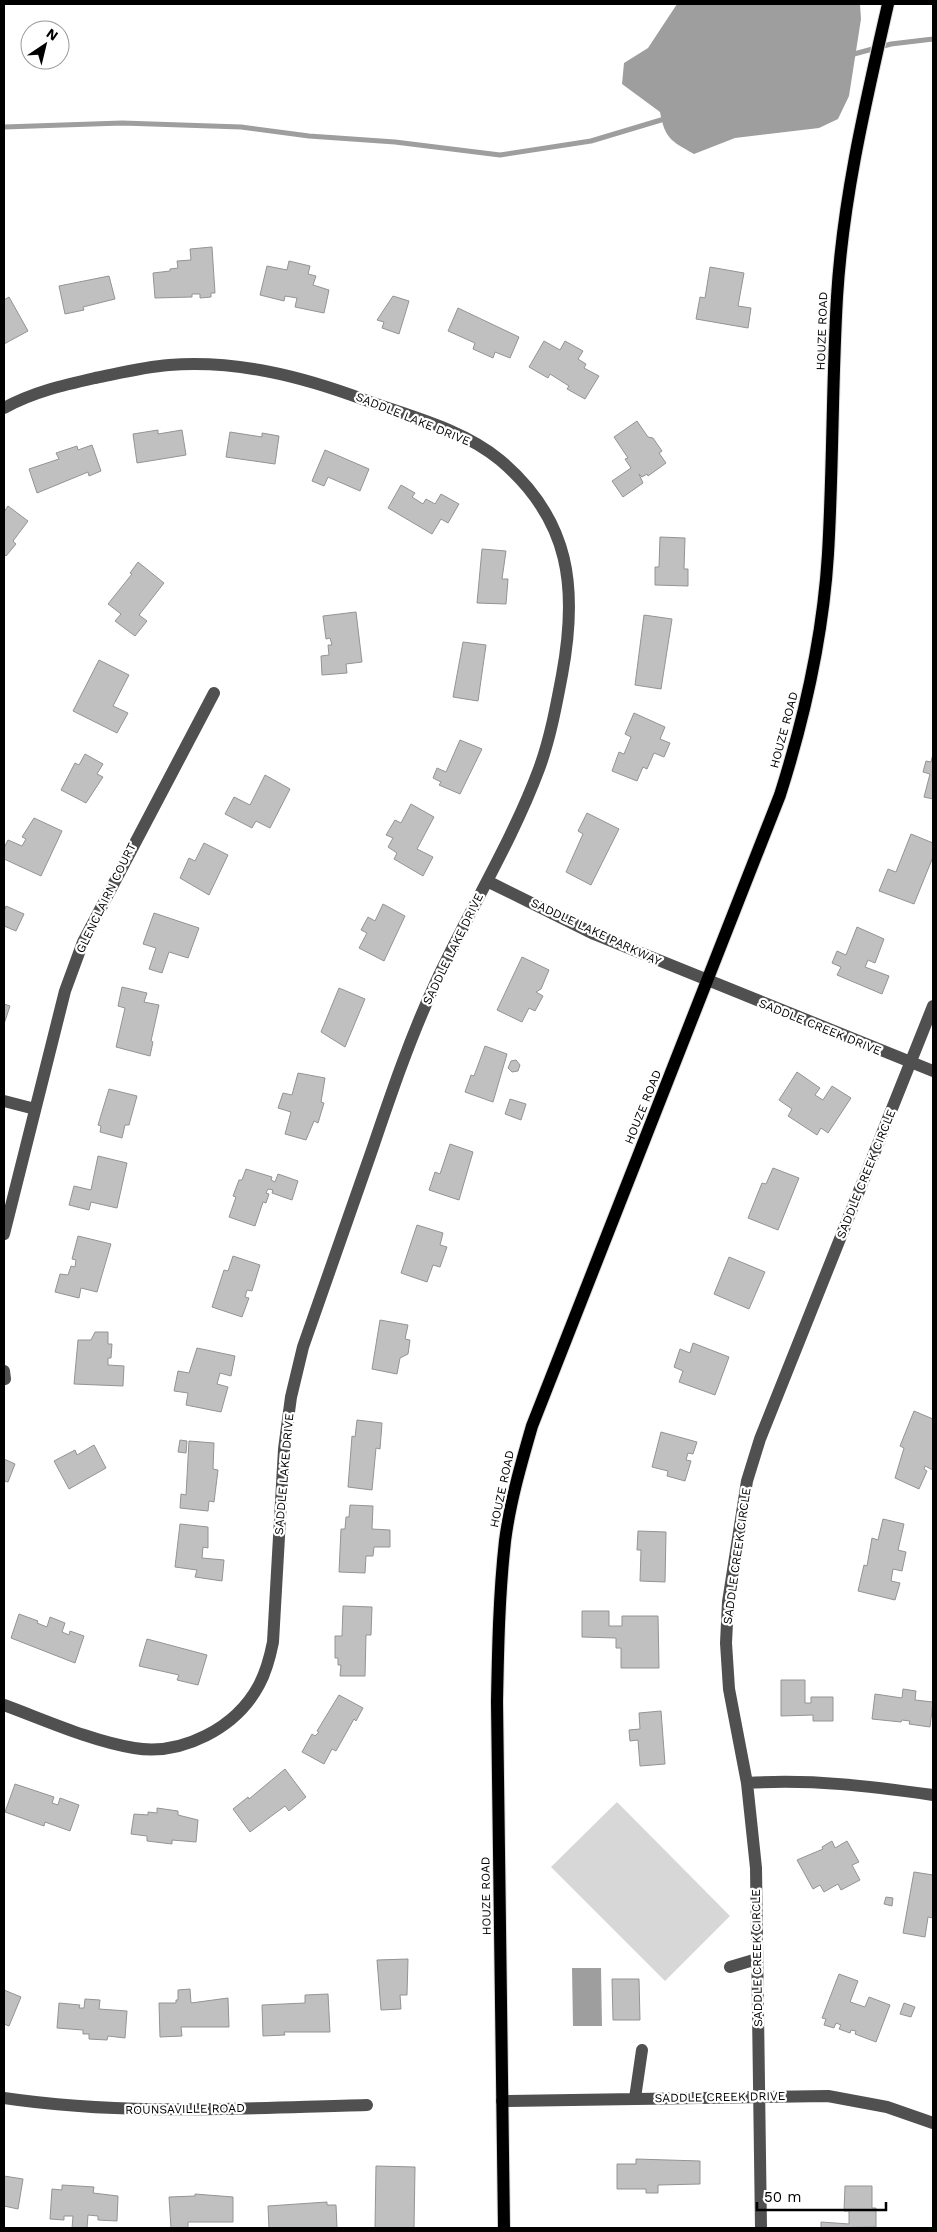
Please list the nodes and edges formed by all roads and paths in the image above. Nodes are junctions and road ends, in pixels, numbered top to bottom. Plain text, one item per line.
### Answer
1 (888, 4) edge
2 (4, 408) edge
3 (214, 693) dead end
4 (487, 880) junction
5 (707, 982) junction
6 (933, 1006) edge
7 (911, 1063) junction
8 (933, 1071) edge
9 (4, 1101) edge
10 (35, 1109) junction
11 (4, 1234) edge
12 (4, 1706) edge
13 (747, 1783) junction
14 (933, 1794) edge
15 (757, 1959) junction
16 (730, 1967) dead end
17 (642, 2050) dead end
18 (759, 2096) junction
19 (4, 2098) edge
20 (635, 2098) junction
21 (502, 2101) junction
22 (367, 2105) dead end
23 (933, 2123) edge
24 (504, 2228) edge
25 (761, 2228) edge

1 - 5 main road, HOUZE ROAD
2 - 4 street, SADDLE LAKE DRIVE
3 - 10 street, GLENCLAIRN COURT
4 - 5 street, SADDLE LAKE PARKWAY
4 - 12 street, SADDLE LAKE DRIVE
5 - 7 street, SADDLE CREEK DRIVE
5 - 21 main road, HOUZE ROAD
6 - 7 street, SADDLE CREEK CIRCLE
7 - 8 street, SADDLE CREEK DRIVE
7 - 13 street, SADDLE CREEK CIRCLE
9 - 10 street
10 - 11 street, GLENCLAIRN COURT
13 - 14 street
13 - 15 street, SADDLE CREEK CIRCLE
15 - 16 street
15 - 18 street, SADDLE CREEK CIRCLE
17 - 20 street
18 - 20 street, SADDLE CREEK DRIVE
18 - 23 street, SADDLE CREEK DRIVE
18 - 25 street, SADDLE CREEK CIRCLE
19 - 22 street, ROUNSAVILLE ROAD
20 - 21 street, SADDLE CREEK DRIVE
21 - 24 main road, HOUZE ROAD

